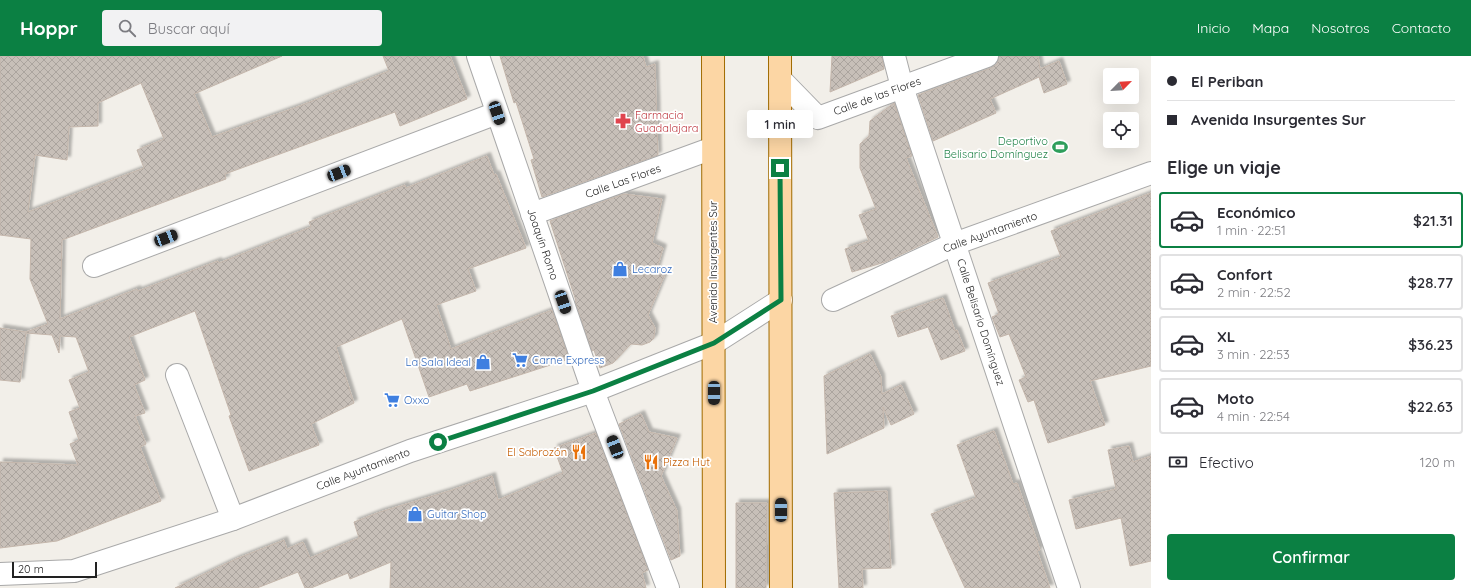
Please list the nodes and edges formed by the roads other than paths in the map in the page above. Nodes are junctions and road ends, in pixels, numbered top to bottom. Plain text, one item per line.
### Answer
1 (478, 56) edge
2 (713, 56) edge
3 (780, 56) edge
4 (894, 56) edge
5 (987, 56) edge
6 (780, 79) junction
7 (902, 87) junction
8 (497, 113) junction
9 (713, 148) junction
10 (1151, 173) edge
11 (532, 214) junction
12 (954, 244) junction
13 (94, 266) dead end
14 (781, 300) junction
15 (833, 300) dead end
16 (714, 343) junction
17 (177, 375) dead end
18 (593, 391) junction
19 (233, 519) junction
20 (0, 574) edge
21 (74, 579) edge
22 (668, 588) edge
23 (714, 588) edge
24 (781, 588) edge
25 (1069, 588) edge

1 - 8 street, Joaquín Romo
2 - 9 main road, Avenida Insurgentes Sur
3 - 6 main road
4 - 7 street, Calle Belisario Domínguez
5 - 7 street, Calle de las Flores
6 - 7 street, Calle de las Flores
6 - 14 main road
7 - 12 street, Calle Belisario Domínguez
8 - 11 street, Joaquín Romo
8 - 13 street
9 - 11 street, Calle Las Flores
9 - 16 main road, Avenida Insurgentes Sur
10 - 12 street, Calle Ayuntamiento
11 - 18 street, Joaquín Romo
12 - 15 street, Calle Ayuntamiento
12 - 25 street, Calle Belisario Domínguez
14 - 16 street, Calle Ayuntamiento
14 - 24 main road
16 - 18 street, Calle Ayuntamiento
16 - 23 main road, Avenida Insurgentes Sur
17 - 19 street
18 - 19 street, Calle Ayuntamiento
18 - 22 street, Joaquín Romo
19 - 21 street, Calle Ayuntamiento
20 - 21 street, Calle Ayuntamiento

